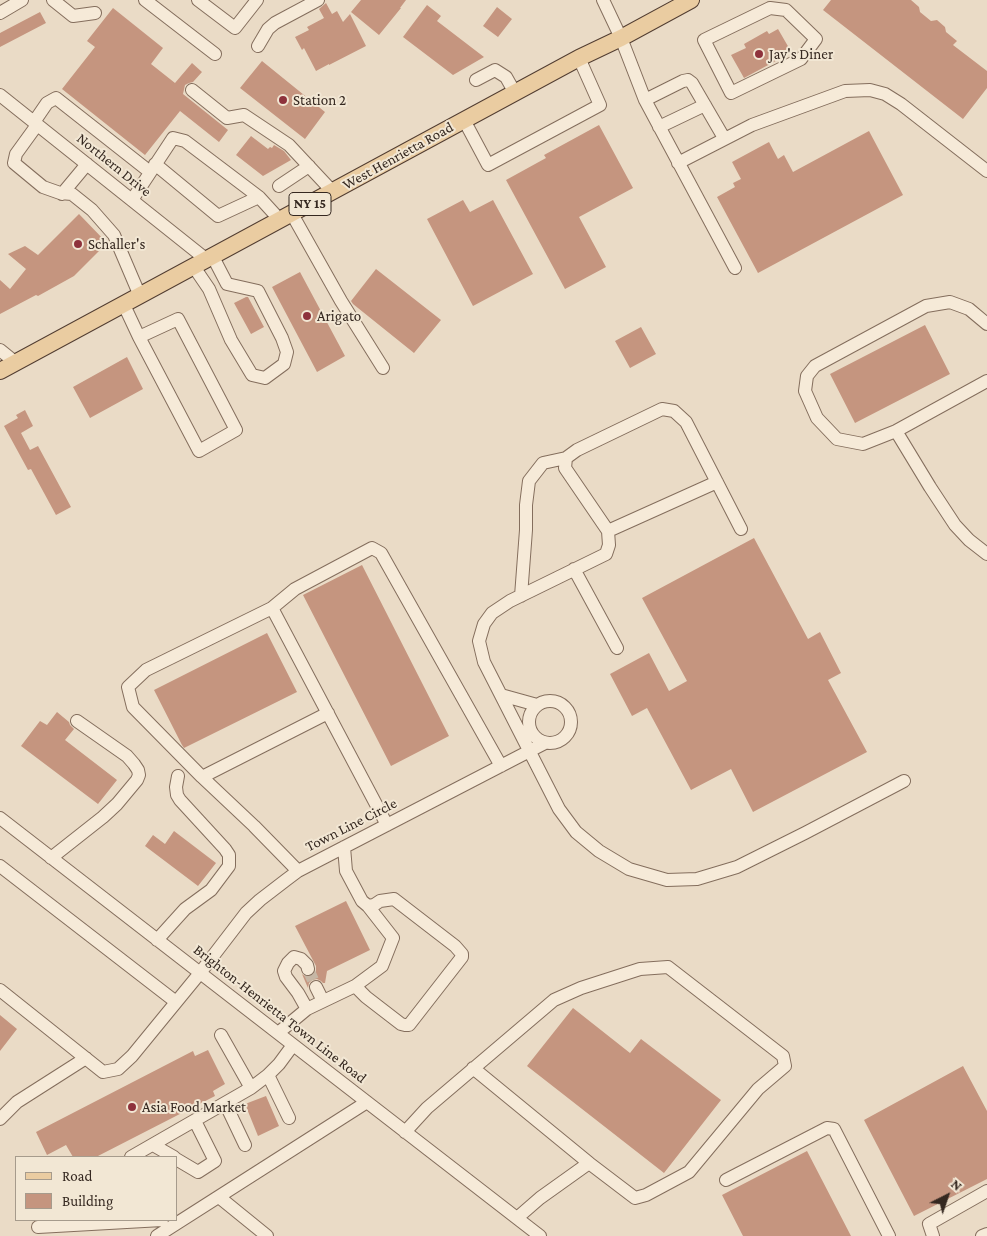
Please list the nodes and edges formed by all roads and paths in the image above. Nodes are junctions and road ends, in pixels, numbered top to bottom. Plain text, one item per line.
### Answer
1 (22, 0) edge
2 (53, 0) edge
3 (145, 0) edge
4 (198, 0) edge
5 (257, 0) edge
6 (318, 0) edge
7 (603, 0) edge
8 (691, 0) edge
9 (768, 4) edge
10 (0, 13) edge
11 (95, 13) dead end
12 (621, 38) junction
13 (258, 46) dead end
14 (215, 54) dead end
15 (579, 58) junction
16 (476, 80) dead end
17 (192, 90) dead end
18 (515, 93) junction
19 (0, 94) edge
20 (645, 100) junction
21 (705, 104) junction
22 (464, 120) junction
23 (36, 123) junction
24 (659, 127) junction
25 (724, 138) junction
26 (678, 163) junction
27 (87, 164) junction
28 (309, 166) junction
29 (153, 168) junction
30 (987, 171) edge
31 (279, 186) dead end
32 (333, 192) junction
33 (62, 194) junction
34 (259, 197) junction
35 (132, 200) junction
36 (286, 217) junction
37 (205, 261) junction
38 (735, 268) dead end
39 (140, 296) junction
40 (124, 305) junction
41 (987, 324) edge
42 (139, 337) junction
43 (0, 350) edge
44 (16, 363) junction
45 (383, 368) dead end
46 (0, 371) edge
47 (987, 381) edge
48 (896, 431) junction
49 (566, 458) junction
50 (717, 482) junction
51 (741, 529) dead end
52 (608, 531) junction
53 (987, 554) edge
54 (574, 569) junction
55 (520, 596) junction
56 (272, 608) junction
57 (617, 648) dead end
58 (501, 695) junction
59 (537, 705) junction
60 (328, 713) junction
61 (77, 720) dead end
62 (545, 743) junction
63 (530, 752) junction
64 (501, 766) junction
65 (178, 776) dead end
66 (202, 777) junction
67 (904, 781) dead end
68 (0, 818) edge
69 (388, 825) junction
70 (344, 847) junction
71 (325, 857) junction
72 (51, 858) junction
73 (0, 866) edge
74 (298, 871) junction
75 (346, 871) junction
76 (368, 906) junction
77 (157, 940) junction
78 (308, 969) tunnel mouth
79 (200, 973) junction
80 (355, 986) junction
81 (316, 987) tunnel mouth
82 (0, 990) edge
83 (176, 1002) junction
84 (323, 1002) junction
85 (307, 1009) junction
86 (278, 1033) junction
87 (221, 1034) dead end
88 (293, 1045) junction
89 (86, 1058) junction
90 (474, 1068) junction
91 (268, 1074) junction
92 (252, 1088) junction
93 (367, 1102) junction
94 (225, 1103) junction
95 (289, 1118) dead end
96 (0, 1119) edge
97 (195, 1121) junction
98 (406, 1132) junction
99 (153, 1145) junction
100 (245, 1145) dead end
101 (133, 1156) edge
102 (172, 1156) edge
103 (178, 1160) edge
104 (589, 1163) junction
105 (726, 1180) dead end
106 (987, 1191) edge
107 (219, 1196) junction
108 (517, 1218) junction
109 (181, 1219) edge
110 (146, 1221) edge
111 (38, 1228) dead end
112 (987, 1234) edge
113 (158, 1236) edge
114 (267, 1236) edge
115 (540, 1236) edge
116 (889, 1236) edge
117 (933, 1236) edge
118 (982, 1236) edge

1 - 10 street
2 - 11 street
3 - 14 street
4 - 5 street
6 - 13 street
7 - 12 street
8 - 12 main road, West Henrietta Road / NY 15
9 - 9 street
12 - 15 main road, West Henrietta Road / NY 15
12 - 20 street
15 - 18 main road, West Henrietta Road / NY 15
15 - 22 street
16 - 18 street
17 - 28 street
18 - 22 main road, West Henrietta Road / NY 15
19 - 23 street, Northern Drive
20 - 21 street
20 - 24 street
21 - 24 street
21 - 25 street
22 - 32 main road, West Henrietta Road / NY 15
23 - 27 street, Northern Drive
23 - 29 street
23 - 33 street
24 - 26 street
25 - 26 street
25 - 30 street
26 - 38 street
27 - 33 street
27 - 35 street, Northern Drive
28 - 31 street
28 - 32 street
29 - 34 street
29 - 34 street
29 - 35 street
32 - 36 main road, West Henrietta Road / NY 15
33 - 39 street
34 - 36 street
35 - 37 street, Northern Drive
36 - 37 main road, West Henrietta Road / NY 15
36 - 45 street
37 - 37 street
37 - 39 main road, West Henrietta Road / NY 15
39 - 40 main road, West Henrietta Road / NY 15
40 - 42 street
40 - 44 main road, West Henrietta Road / NY 15
41 - 48 street
42 - 42 street
43 - 44 street
44 - 46 main road, West Henrietta Road / NY 15
47 - 48 street
48 - 53 street
49 - 50 street
49 - 52 street
49 - 55 street
50 - 51 street
50 - 52 street
52 - 54 street
54 - 55 street
54 - 57 street
55 - 58 street
56 - 60 street
56 - 64 street
56 - 66 street
58 - 59 street
58 - 63 street
59 - 62 street
59 - 62 street, Town Line Circle
60 - 66 street
60 - 69 street
61 - 72 street
62 - 63 street, Town Line Circle
63 - 64 street, Town Line Circle
63 - 67 street
64 - 69 street, Town Line Circle
65 - 77 street
66 - 74 street
68 - 72 street, Brighton-Henrietta Town Line Road
69 - 70 street, Town Line Circle
70 - 71 street, Town Line Circle
70 - 75 street
71 - 74 street, Town Line Circle
71 - 75 street
72 - 77 street, Brighton-Henrietta Town Line Road
73 - 83 street
74 - 79 street, Town Line Circle
75 - 76 street
76 - 80 street
76 - 80 street
77 - 79 street, Brighton-Henrietta Town Line Road
78 - 85 street
79 - 83 street, Town Line Circle
79 - 86 street, Brighton-Henrietta Town Line Road
80 - 84 street
81 - 84 street
82 - 89 street
83 - 89 street, Town Line Circle
84 - 85 street
85 - 86 street
86 - 88 street, Brighton-Henrietta Town Line Road
87 - 92 street
88 - 91 street
88 - 93 street, Brighton-Henrietta Town Line Road
89 - 96 street
90 - 98 street
90 - 104 street
90 - 104 street
91 - 92 street
91 - 95 street
92 - 94 street
93 - 98 street, Brighton-Henrietta Town Line Road
93 - 107 street
94 - 97 street
94 - 100 street
97 - 99 street
97 - 103 street
98 - 108 street, Brighton-Henrietta Town Line Road
99 - 101 street
99 - 102 street
104 - 108 street
105 - 116 street
106 - 117 street
107 - 109 street
107 - 114 street
108 - 115 street, Brighton-Henrietta Town Line Road
109 - 113 street
110 - 111 street
112 - 118 street

